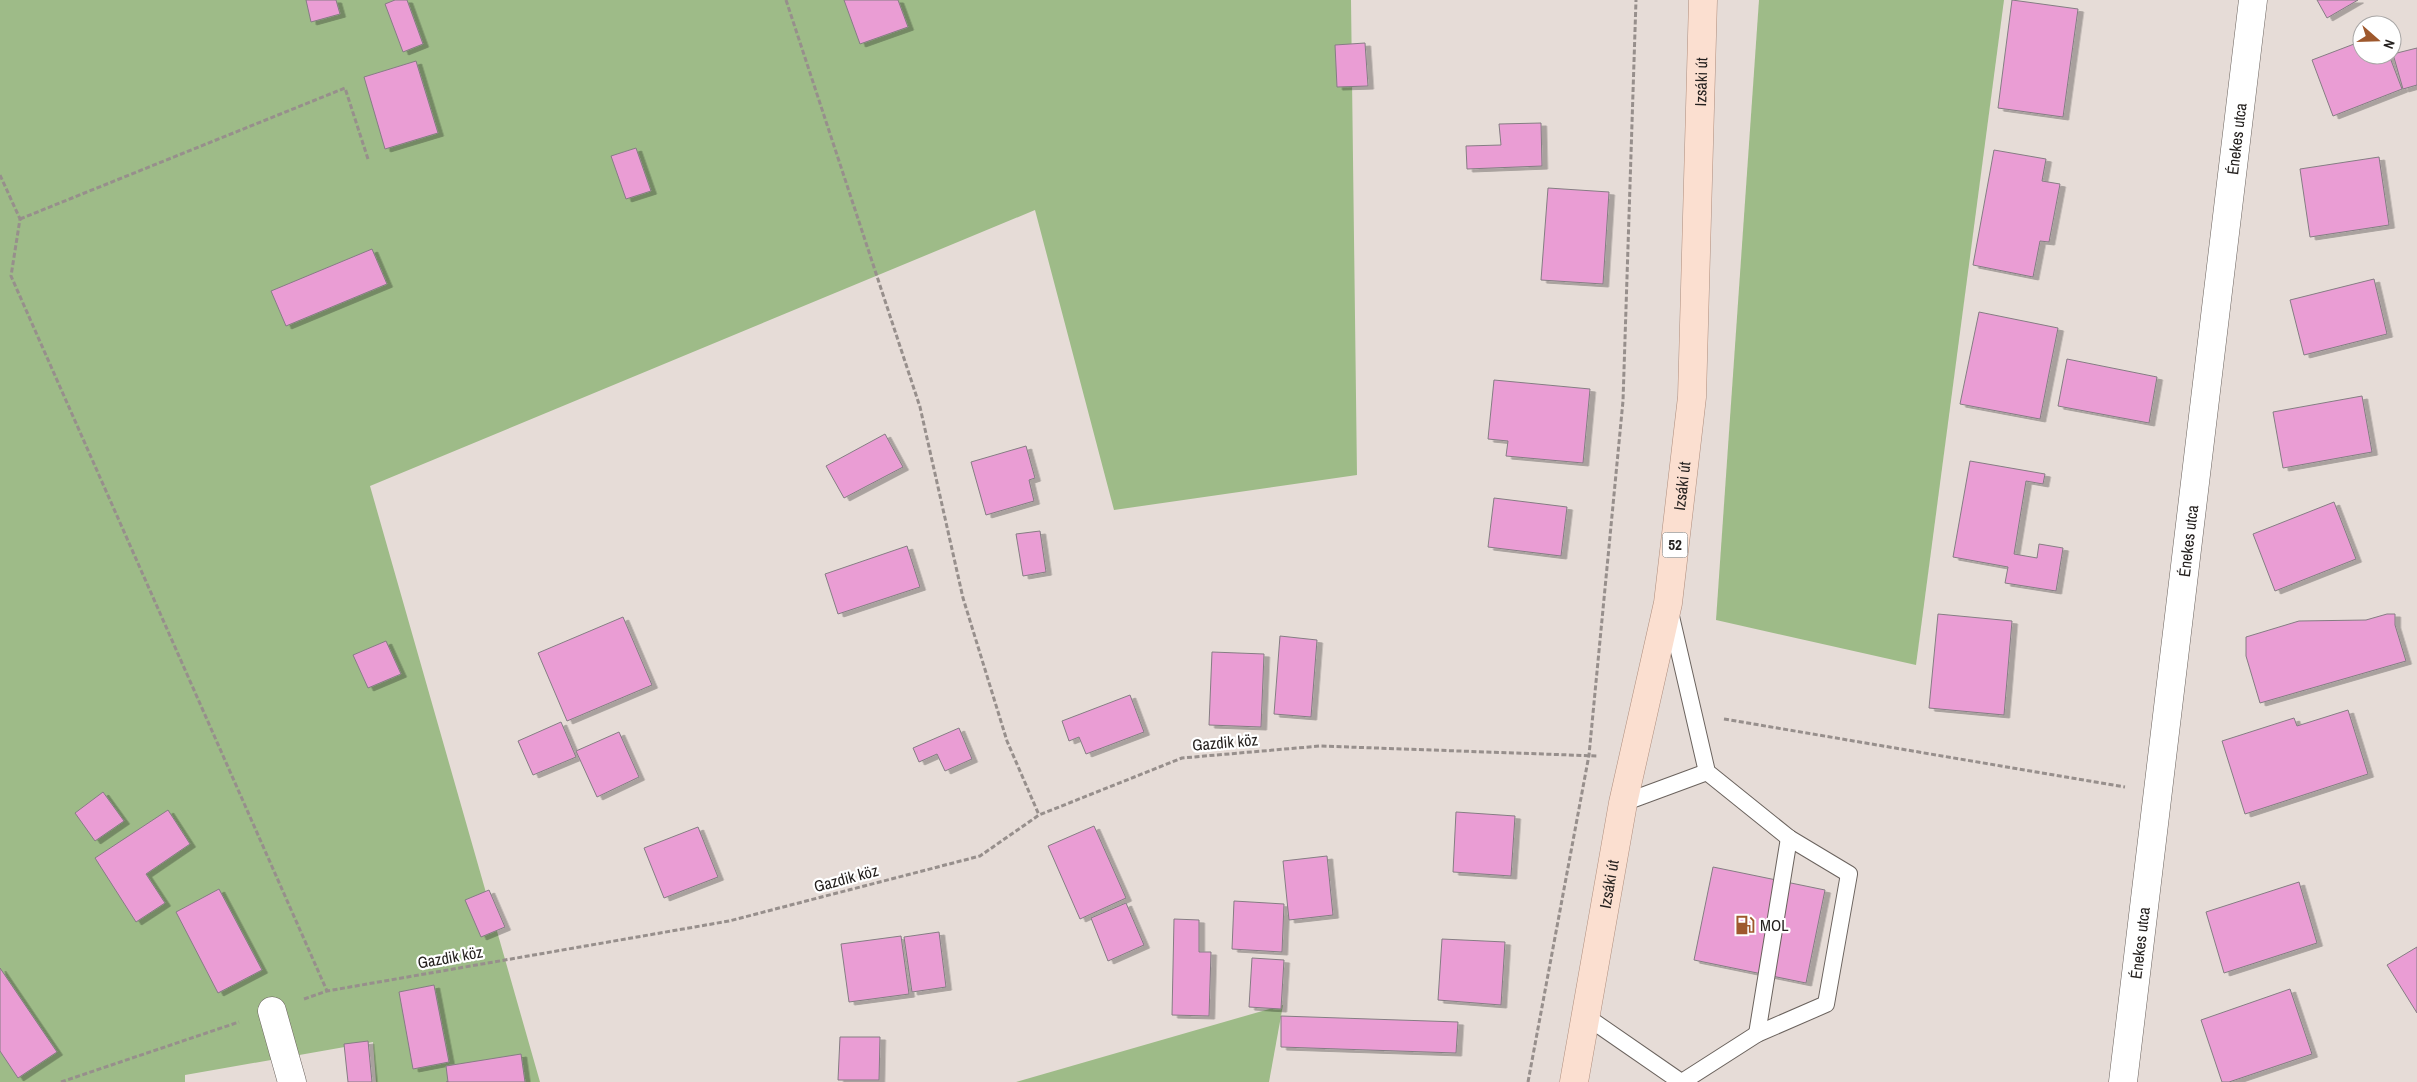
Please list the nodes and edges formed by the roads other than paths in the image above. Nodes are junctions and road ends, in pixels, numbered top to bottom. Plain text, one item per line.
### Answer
1 (1702, 0) edge
2 (2253, 0) edge
3 (1668, 603) junction
4 (1707, 772) junction
5 (1623, 803) junction
6 (1789, 838) junction
7 (272, 1011) road end
8 (1587, 1017) junction
9 (1757, 1034) junction
10 (292, 1082) edge
11 (1574, 1082) edge
12 (1681, 1082) edge
13 (2123, 1082) edge

1 - 3 main road, Izsáki út / 52
2 - 13 street, Énekes utca
3 - 4 lane
3 - 5 main road, Izsáki út / 52
4 - 5 lane
4 - 6 lane
5 - 8 main road, Izsáki út / 52
6 - 9 lane
6 - 9 lane
7 - 10 street
8 - 11 main road, Izsáki út / 52
8 - 12 lane
9 - 12 lane

